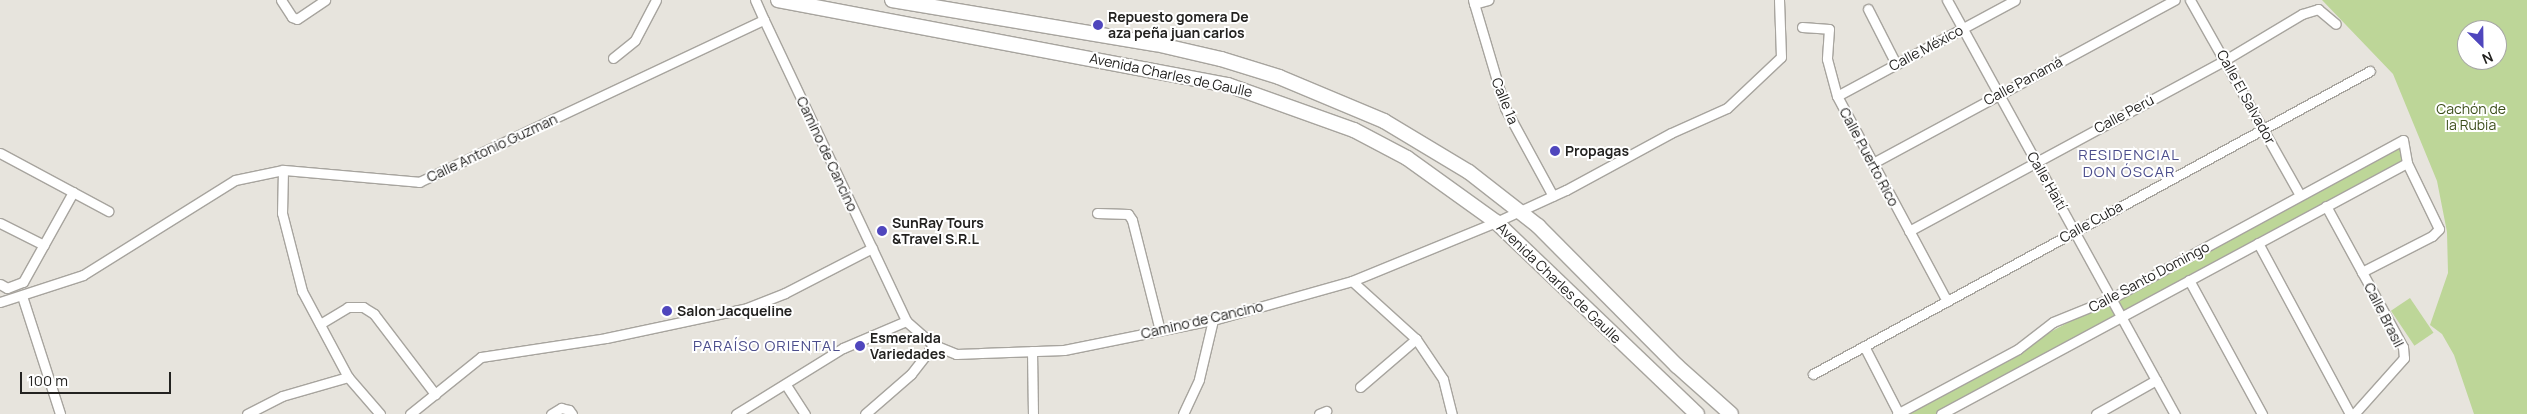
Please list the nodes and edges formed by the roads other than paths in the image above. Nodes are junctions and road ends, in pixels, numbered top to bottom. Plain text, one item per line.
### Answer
1 (281, 0) edge
2 (325, 0) edge
3 (656, 0) edge
4 (755, 0) edge
5 (778, 0) edge
6 (892, 0) edge
7 (1488, 0) edge
8 (1779, 0) edge
9 (1947, 0) edge
10 (2015, 0) edge
11 (2175, 0) edge
12 (2190, 0) edge
13 (1473, 2) edge
14 (1868, 9) dead end
15 (764, 20) junction
16 (2336, 24) dead end
17 (1802, 27) dead end
18 (1963, 28) junction
19 (613, 58) dead end
20 (2225, 60) junction
21 (1896, 64) junction
22 (2370, 71) dead end
23 (1998, 94) junction
24 (1837, 96) junction
25 (2263, 128) junction
26 (0, 153) edge
27 (2035, 162) junction
28 (2407, 163) junction
29 (1873, 164) junction
30 (282, 170) junction
31 (73, 192) junction
32 (1553, 196) junction
33 (2300, 196) junction
34 (2326, 206) junction
35 (1518, 210) junction
36 (108, 211) dead end
37 (1097, 213) dead end
38 (1496, 222) junction
39 (0, 223) edge
40 (2076, 230) junction
41 (1909, 231) junction
42 (2258, 243) junction
43 (44, 245) junction
44 (872, 248) junction
45 (2362, 272) junction
46 (2189, 280) junction
47 (1352, 281) junction
48 (0, 284) edge
49 (22, 296) junction
50 (2112, 298) junction
51 (1947, 301) junction
52 (0, 302) edge
53 (2122, 316) junction
54 (1213, 320) junction
55 (906, 321) junction
56 (320, 324) junction
57 (1160, 331) junction
58 (1416, 339) junction
59 (934, 345) junction
60 (1864, 346) junction
61 (1032, 351) junction
62 (1813, 374) dead end
63 (348, 377) junction
64 (2156, 380) junction
65 (786, 385) junction
66 (1360, 387) dead end
67 (435, 394) junction
68 (571, 412) edge
69 (60, 414) edge
70 (246, 414) edge
71 (380, 414) edge
72 (410, 414) edge
73 (551, 414) edge
74 (736, 414) edge
75 (805, 414) edge
76 (866, 414) edge
77 (1033, 414) edge
78 (1184, 414) edge
79 (1452, 414) edge
80 (1697, 414) edge
81 (1731, 414) edge
82 (1898, 414) edge
83 (1942, 414) edge
84 (2096, 414) edge
85 (2175, 414) edge
86 (2262, 414) edge
87 (2350, 414) edge
88 (2354, 414) edge

1 - 2 street
3 - 19 street
4 - 15 street
5 - 38 main road, Avenida Charles de Gaulle
6 - 35 main road, Avenida Charles de Gaulle
7 - 13 street
8 - 32 street, Camino de Cancino
9 - 18 street, Calle Haití
10 - 18 street, Calle México
11 - 23 street, Calle Panamá
12 - 20 street, Calle El Salvador
13 - 32 street, Calle 1a
14 - 21 street
15 - 30 street, Calle Antonio Guzman
15 - 44 street, Camino de Cancino
16 - 20 street, Calle Perú
17 - 24 street, Calle Puerto Rico
18 - 21 street, Calle México
18 - 23 street, Calle Haití
20 - 25 street, Calle El Salvador
20 - 27 street, Calle Perú
21 - 24 street, Calle México
22 - 25 street, Calle Cuba
23 - 27 street, Calle Haití
23 - 29 street, Calle Panamá
24 - 29 street, Calle Puerto Rico
25 - 33 street, Calle El Salvador
25 - 40 street, Calle Cuba
26 - 31 street
27 - 40 street, Calle Haití
27 - 41 street, Calle Perú
28 - 33 street, Calle Santo Domingo
28 - 34 street, Calle Santo Domingo
28 - 45 street
29 - 41 street, Calle Puerto Rico
30 - 49 street, Calle Antonio Guzman
30 - 56 street
31 - 36 street
31 - 43 street
32 - 35 street, Camino de Cancino
33 - 50 street, Calle Santo Domingo
34 - 42 street, Calle Santo Domingo
34 - 45 street, Calle Brasil
35 - 38 street, Camino de Cancino
35 - 81 main road, Avenida Charles de Gaulle
37 - 57 street
38 - 47 street, Camino de Cancino
38 - 80 main road, Avenida Charles de Gaulle
39 - 43 street
40 - 50 street, Calle Haití
40 - 51 street, Calle Cuba
41 - 51 street, Calle Puerto Rico
42 - 46 street, Calle Santo Domingo
42 - 87 street
43 - 48 street
44 - 55 street, Camino de Cancino
44 - 67 street
45 - 88 street, Calle Brasil
46 - 53 street, Calle Santo Domingo
46 - 86 street
47 - 54 street, Camino de Cancino
47 - 58 street
49 - 52 street, Calle Antonio Guzman
49 - 69 street
50 - 53 street, Calle Haití
50 - 82 street, Calle Santo Domingo
51 - 60 street, Calle Cuba
53 - 64 street, Calle Haití
53 - 83 street, Calle Santo Domingo
54 - 57 street, Camino de Cancino
54 - 78 street
55 - 59 street, Camino de Cancino
55 - 65 street
56 - 63 street
56 - 67 street
57 - 61 street, Camino de Cancino
58 - 66 street
58 - 79 street
59 - 61 street, Camino de Cancino
59 - 76 street
60 - 62 street, Calle Cuba
60 - 82 street
61 - 77 street
63 - 70 street
63 - 71 street
64 - 84 street
64 - 85 street, Calle Haití
65 - 74 street
65 - 75 street
67 - 72 street
68 - 73 street

